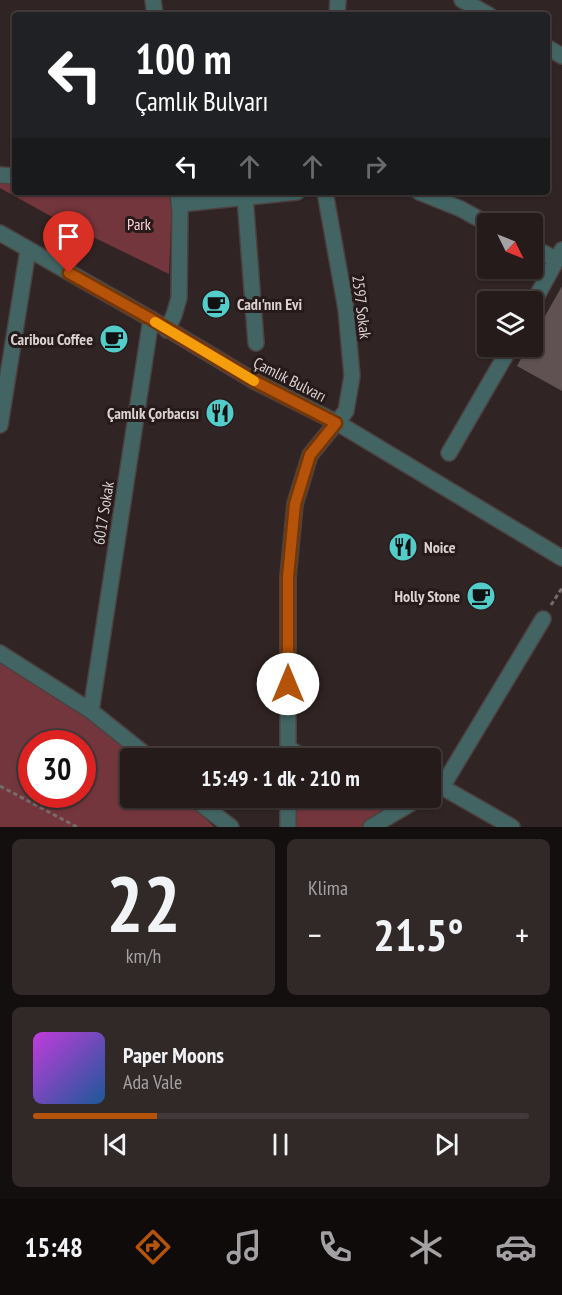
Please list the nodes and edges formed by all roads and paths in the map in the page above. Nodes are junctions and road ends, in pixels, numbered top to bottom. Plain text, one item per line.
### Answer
1 (462, 0) edge
2 (484, 12) edge
3 (266, 195) edge
4 (327, 195) edge
5 (426, 195) edge
6 (245, 197) junction
7 (179, 198) edge
8 (477, 218) edge
9 (0, 233) edge
10 (28, 250) junction
11 (543, 250) edge
12 (559, 255) edge
13 (540, 291) edge
14 (151, 319) junction
15 (167, 330) junction
16 (256, 343) dead end
17 (505, 357) edge
18 (336, 423) junction
19 (0, 425) edge
20 (449, 453) dead end
21 (562, 558) edge
22 (562, 588) edge
23 (543, 619) joint
24 (0, 653) edge
25 (91, 711) junction
26 (137, 748) edge
27 (288, 748) edge
28 (441, 782) edge
29 (0, 786) edge
30 (441, 792) edge
31 (206, 808) edge
32 (288, 808) edge
33 (394, 808) edge
34 (402, 808) edge
35 (398, 810) junction
36 (78, 827) edge
37 (231, 827) edge
38 (288, 827) edge
39 (371, 827) edge
40 (512, 827) edge

1 - 2 street
3 - 6 street
4 - 18 street, 2597 Sokak
5 - 8 street
6 - 7 street
6 - 16 street
7 - 15 street
9 - 10 street, Çamlık Bulvarı
10 - 14 street, Çamlık Bulvarı
10 - 19 street
11 - 12 street
12 - 13 street
14 - 15 street, Çamlık Bulvarı
14 - 25 street, 6017 Sokak
15 - 18 street, Çamlık Bulvarı
17 - 20 street
18 - 21 street, Çamlık Bulvarı
18 - 27 street, 2597 Sokak
22 - 23 path
23 - 28 street
24 - 25 street
25 - 26 street
29 - 36 path
30 - 40 street
31 - 37 street
32 - 38 street
33 - 35 street
34 - 35 street
35 - 39 street

